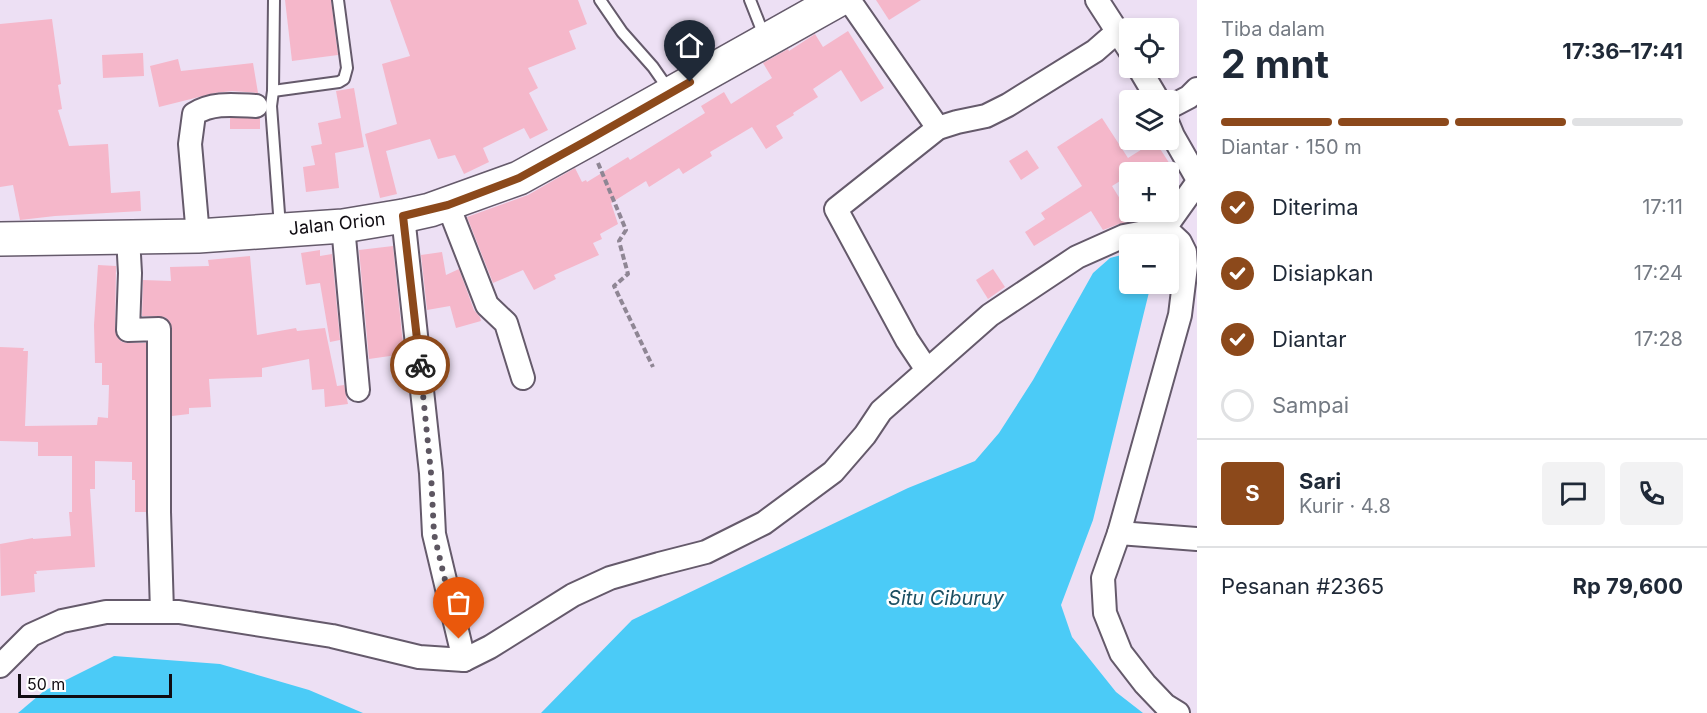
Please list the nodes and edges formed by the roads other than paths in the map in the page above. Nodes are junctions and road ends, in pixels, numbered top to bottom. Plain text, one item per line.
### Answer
1 (274, 0) edge
2 (338, 0) edge
3 (600, 0) edge
4 (750, 0) edge
5 (838, 0) edge
6 (849, 0) edge
7 (1098, 0) edge
8 (1118, 31) joint
9 (766, 41) junction
10 (1197, 89) edge
11 (273, 91) junction
12 (671, 93) junction
13 (1179, 102) edge
14 (256, 106) dead end
15 (938, 128) junction
16 (1179, 146) edge
17 (1197, 178) edge
18 (1197, 183) edge
19 (448, 205) junction
20 (403, 216) junction
21 (343, 226) junction
22 (1165, 228) junction
23 (280, 230) junction
24 (198, 236) junction
25 (128, 237) junction
26 (0, 239) edge
27 (927, 370) junction
28 (523, 378) dead end
29 (358, 390) dead end
30 (1119, 533) junction
31 (1197, 539) edge
32 (162, 612) junction
33 (464, 660) junction
34 (0, 666) edge
35 (1178, 713) edge

1 - 11 lane
2 - 11 lane
3 - 12 lane
4 - 9 lane
5 - 9 highway, Jalan Orion
6 - 15 street
7 - 8 street
8 - 15 street
9 - 12 highway, Jalan Orion
10 - 13 street
11 - 23 lane
12 - 19 highway, Jalan Orion
14 - 24 street
15 - 27 street
16 - 17 street
18 - 22 street
19 - 20 highway, Jalan Orion
19 - 28 street
20 - 21 highway, Jalan Orion
20 - 33 street
21 - 23 highway, Jalan Orion
21 - 29 street
22 - 27 street
22 - 30 street
23 - 24 highway, Jalan Orion
24 - 25 highway, Jalan Orion
25 - 26 highway, Jalan Orion
25 - 32 street
27 - 33 street
30 - 31 street
30 - 35 street
32 - 33 street
32 - 34 street

